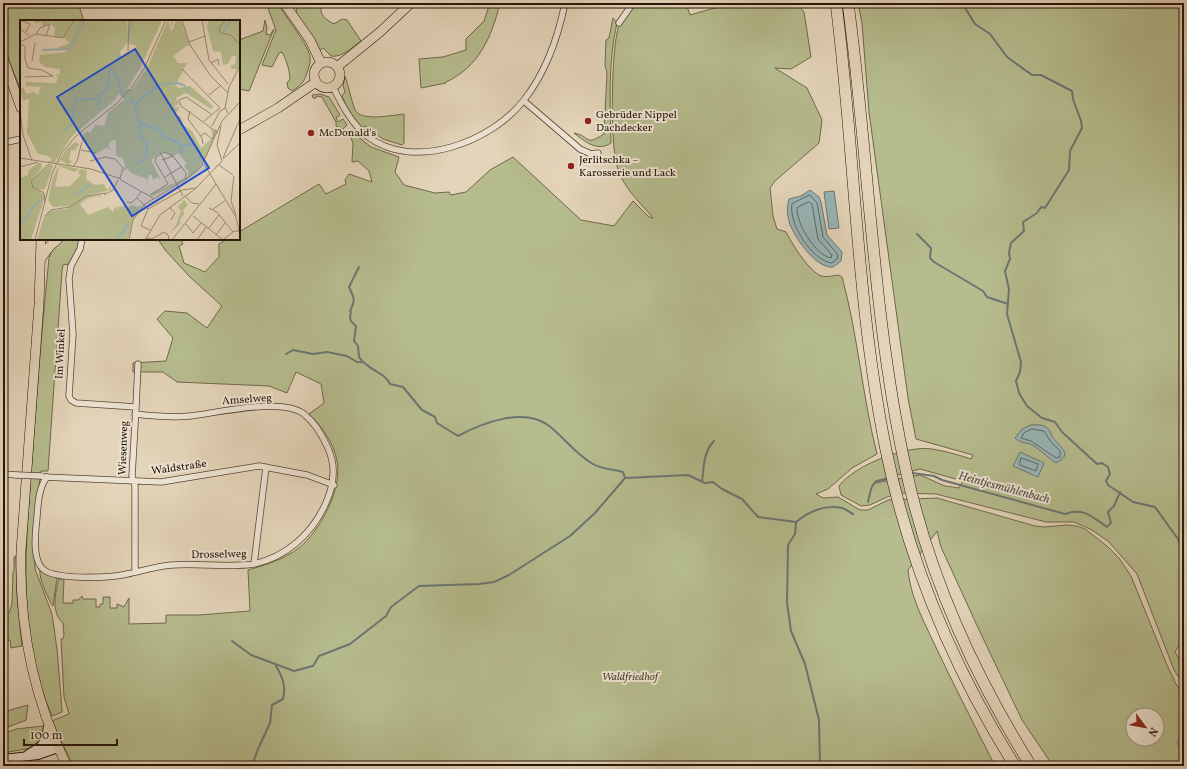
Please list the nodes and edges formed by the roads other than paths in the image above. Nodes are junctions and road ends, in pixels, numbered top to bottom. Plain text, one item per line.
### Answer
1 (284, 3) edge
2 (410, 3) edge
3 (565, 3) edge
4 (634, 3) edge
5 (836, 3) edge
6 (848, 3) edge
7 (619, 23) dead end
8 (3, 58) edge
9 (322, 63) junction
10 (337, 67) junction
11 (316, 82) junction
12 (333, 87) junction
13 (524, 101) junction
14 (20, 105) edge
15 (240, 129) edge
16 (18, 140) edge
17 (3, 143) edge
18 (598, 153) dead end
19 (41, 240) edge
20 (57, 240) edge
21 (82, 240) edge
22 (42, 257) junction
23 (138, 364) dead end
24 (136, 407) junction
25 (135, 414) junction
26 (266, 467) junction
27 (3, 474) edge
28 (44, 477) junction
29 (134, 482) junction
30 (334, 485) junction
31 (254, 564) junction
32 (135, 572) junction
33 (46, 721) junction
34 (41, 746) junction
35 (57, 746) junction
36 (27, 755) junction
37 (3, 759) edge
38 (67, 766) edge
39 (1015, 766) edge
40 (1031, 766) edge

1 - 9 main road
2 - 10 main road
3 - 13 street
4 - 7 street
5 - 39 highway
6 - 40 highway
8 - 14 main road
9 - 10 main road
9 - 11 main road
10 - 12 main road
11 - 12 main road
11 - 15 main road
12 - 13 street
13 - 18 street
16 - 17 street
19 - 22 main road
20 - 22 main road
21 - 24 street, Im Winkel
22 - 33 main road
23 - 24 street, Wiesenweg
24 - 25 street
25 - 29 street, Wiesenweg
25 - 30 street, Amselweg
26 - 29 street, Waldstraße
26 - 30 street
26 - 31 street, Drosselweg
27 - 28 street, Waldstraße, bridge
28 - 29 street, Waldstraße
28 - 32 street, Drosselweg
29 - 32 street
30 - 31 street, Amselweg
31 - 32 street, Drosselweg
33 - 34 main road
33 - 35 main road
34 - 35 main road
34 - 36 main road
35 - 36 main road
35 - 38 main road
36 - 37 main road

